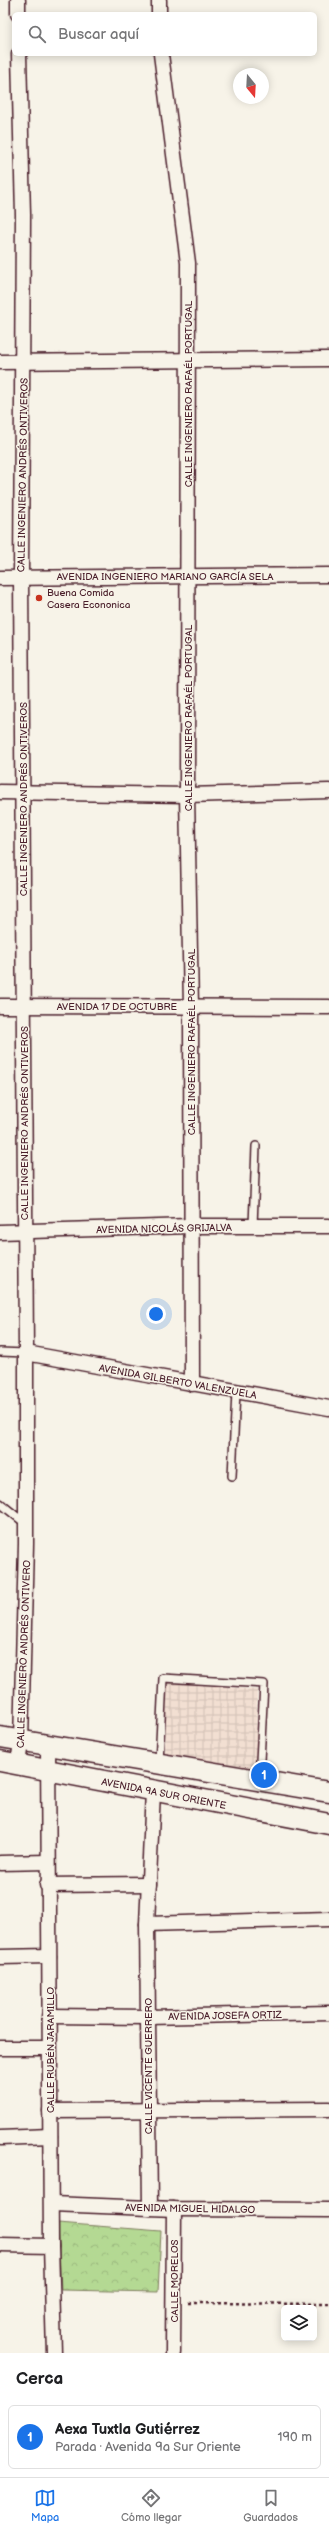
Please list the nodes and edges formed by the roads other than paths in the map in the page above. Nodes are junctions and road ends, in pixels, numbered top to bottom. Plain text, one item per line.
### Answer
1 (18, 0) edge
2 (159, 0) edge
3 (18, 12) edge
4 (159, 12) edge
5 (19, 56) edge
6 (161, 56) edge
7 (329, 359) edge
8 (187, 360) junction
9 (0, 362) edge
10 (23, 362) junction
11 (329, 575) edge
12 (188, 577) junction
13 (0, 578) edge
14 (21, 578) junction
15 (0, 792) edge
16 (24, 792) junction
17 (329, 792) edge
18 (187, 795) junction
19 (0, 1006) edge
20 (25, 1006) junction
21 (192, 1007) junction
22 (329, 1007) edge
23 (256, 1146) dead end
24 (190, 1226) junction
25 (253, 1226) junction
26 (329, 1226) edge
27 (0, 1232) edge
28 (24, 1232) junction
29 (0, 1352) edge
30 (26, 1353) junction
31 (192, 1384) junction
32 (236, 1392) junction
33 (329, 1408) edge
34 (232, 1476) dead end
35 (0, 1503) edge
36 (26, 1524) junction
37 (26, 1544) joint
38 (0, 1737) edge
39 (21, 1742) junction
40 (48, 1746) junction
41 (9, 1762) edge
42 (159, 1763) junction
43 (46, 1770) junction
44 (259, 1780) junction
45 (153, 1791) junction
46 (329, 1792) edge
47 (329, 1824) edge
48 (48, 1862) junction
49 (0, 1863) edge
50 (149, 1884) junction
51 (47, 1885) junction
52 (329, 1919) edge
53 (147, 1924) junction
54 (49, 1956) junction
55 (0, 1957) edge
56 (329, 2013) edge
57 (49, 2016) junction
58 (148, 2016) junction
59 (0, 2048) edge
60 (49, 2048) junction
61 (148, 2109) junction
62 (329, 2109) edge
63 (50, 2111) junction
64 (50, 2136) junction
65 (0, 2138) edge
66 (52, 2204) junction
67 (150, 2208) junction
68 (174, 2209) junction
69 (329, 2210) edge
70 (0, 2245) edge
71 (51, 2246) junction
72 (54, 2353) edge
73 (174, 2353) edge

1 - 3 street
2 - 4 street
5 - 10 street, CALLE INGENIERO ANDRÉS ONTIVEROS
6 - 8 street, CALLE INGENIERO RAFAÉL PORTUGAL
7 - 8 street
8 - 10 street
8 - 12 street, CALLE INGENIERO RAFAÉL PORTUGAL
9 - 10 street
10 - 14 street, CALLE INGENIERO ANDRÉS ONTIVEROS
11 - 12 street, AVENIDA INGENIERO MARIANO GARCÍA SELA
12 - 14 street, AVENIDA INGENIERO MARIANO GARCÍA SELA
12 - 18 street, CALLE INGENIERO RAFAÉL PORTUGAL
13 - 14 street, AVENIDA INGENIERO MARIANO GARCÍA SELA
14 - 16 street, CALLE INGENIERO ANDRÉS ONTIVEROS
15 - 16 street
16 - 18 street
16 - 20 street, CALLE INGENIERO ANDRÉS ONTIVEROS
17 - 18 street
18 - 21 street, CALLE INGENIERO RAFAÉL PORTUGAL
19 - 20 street, AVENIDA 17 DE OCTUBRE
20 - 21 street, AVENIDA 17 DE OCTUBRE
20 - 28 street, CALLE INGENIERO ANDRÉS ONTIVEROS
21 - 22 street, AVENIDA 17 DE OCTUBRE
21 - 24 street, CALLE INGENIERO RAFAÉL PORTUGAL
23 - 25 lane
24 - 25 street, AVENIDA NICOLÁS GRIJALVA
24 - 28 street, AVENIDA NICOLÁS GRIJALVA
24 - 31 street, CALLE INGENIERO RAFAÉL PORTUGAL
25 - 26 street, AVENIDA NICOLÁS GRIJALVA
27 - 28 street, AVENIDA NICOLÁS GRIJALVA
28 - 30 street, CALLE INGENIERO ANDRÉS ONTIVEROS
29 - 30 lane
30 - 31 street, AVENIDA GILBERTO VALENZUELA
30 - 36 street, CALLE INGENIERO ANDRÉS ONTIVEROS
31 - 32 street, AVENIDA GILBERTO VALENZUELA
32 - 33 street, AVENIDA GILBERTO VALENZUELA
32 - 34 lane
35 - 36 lane
36 - 37 street, CALLE INGENIERO ANDRÉS ONTIVEROS
37 - 39 street, CALLE INGENIERO ANDRÉS ONTIVERO
38 - 39 main road
39 - 40 main road
39 - 41 street, CALLE INGENIERO ANDRÉS ONTIVERO
40 - 42 main road
40 - 43 street, CALLE RUBÉN JARAMILLO
41 - 43 main road, AVENIDA 9A SUR ORIENTE
42 - 44 main road
42 - 44 lane
43 - 45 main road, AVENIDA 9A SUR ORIENTE
43 - 48 street, CALLE RUBÉN JARAMILLO
44 - 46 main road
45 - 47 main road, AVENIDA 9A SUR ORIENTE
45 - 50 street, CALLE VICENTE GUERRERO
48 - 49 street
48 - 51 street, CALLE RUBÉN JARAMILLO
50 - 51 street
50 - 53 street, CALLE VICENTE GUERRERO
51 - 54 street, CALLE RUBÉN JARAMILLO
52 - 53 street
53 - 58 street, CALLE VICENTE GUERRERO
54 - 55 street
54 - 57 street, CALLE RUBÉN JARAMILLO
56 - 58 street, AVENIDA JOSEFA ORTIZ
57 - 58 street, AVENIDA JOSEFA ORTIZ
57 - 60 street, CALLE RUBÉN JARAMILLO
58 - 61 street, CALLE VICENTE GUERRERO
59 - 60 street
60 - 63 street, CALLE RUBÉN JARAMILLO
61 - 62 street
61 - 63 street
61 - 67 street, CALLE VICENTE GUERRERO
63 - 64 street, CALLE RUBÉN JARAMILLO
64 - 65 street
64 - 66 street, CALLE RUBÉN JARAMILLO
66 - 67 street, AVENIDA MIGUEL HIDALGO
66 - 71 street, CALLE RUBÉN JARAMILLO
67 - 68 street, AVENIDA MIGUEL HIDALGO
68 - 69 street, AVENIDA MIGUEL HIDALGO
68 - 73 street, CALLE MORELOS
70 - 71 street
71 - 72 street, CALLE RUBÉN JARAMILLO

